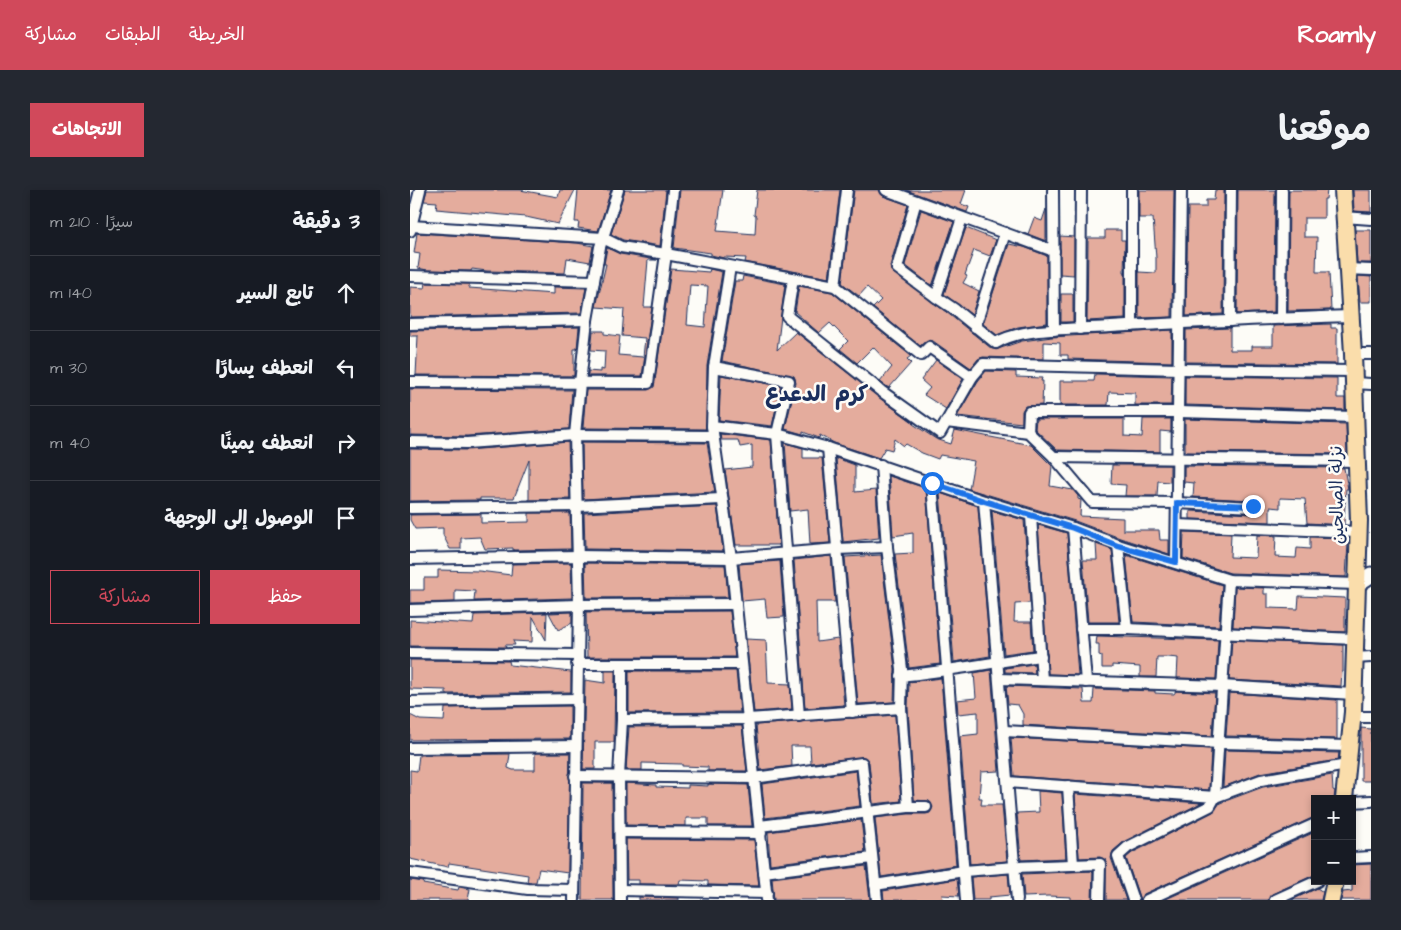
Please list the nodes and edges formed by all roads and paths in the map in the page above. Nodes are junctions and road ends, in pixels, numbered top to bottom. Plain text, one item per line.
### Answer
1 (420, 190) edge
2 (614, 190) edge
3 (618, 190) edge
4 (673, 190) edge
5 (848, 190) edge
6 (886, 190) edge
7 (1053, 190) edge
8 (1081, 190) edge
9 (1132, 190) edge
10 (1182, 190) edge
11 (1231, 190) edge
12 (1282, 190) edge
13 (1343, 190) edge
14 (916, 201) junction
15 (413, 206) edge
16 (1344, 217) junction
17 (962, 218) junction
18 (1371, 219) edge
19 (411, 228) edge
20 (1005, 233) junction
21 (603, 238) junction
22 (1054, 251) junction
23 (666, 254) junction
24 (730, 267) junction
25 (1347, 269) junction
26 (1371, 270) edge
27 (410, 276) edge
28 (793, 278) junction
29 (594, 280) junction
30 (835, 286) junction
31 (936, 297) junction
32 (1350, 316) junction
33 (1280, 319) junction
34 (587, 320) junction
35 (1230, 321) junction
36 (1180, 323) junction
37 (410, 324) edge
38 (1132, 326) junction
39 (974, 327) junction
40 (1080, 329) junction
41 (1054, 330) junction
42 (1371, 354) edge
43 (714, 367) junction
44 (1179, 369) junction
45 (1353, 369) junction
46 (972, 377) junction
47 (410, 382) edge
48 (580, 383) junction
49 (1371, 384) edge
50 (1178, 412) junction
51 (1355, 416) junction
52 (946, 422) junction
53 (713, 431) junction
54 (1028, 432) junction
55 (777, 434) junction
56 (576, 435) junction
57 (410, 442) edge
58 (828, 448) junction
59 (1054, 458) junction
60 (1178, 458) junction
61 (1358, 461) junction
62 (881, 465) junction
63 (932, 483) junction
64 (722, 499) junction
65 (984, 501) junction
66 (1177, 503) junction
67 (577, 506) junction
68 (1253, 506) dead end
69 (410, 508) edge
70 (1031, 516) junction
71 (1177, 524) junction
72 (1073, 528) junction
73 (1358, 532) junction
74 (1118, 546) junction
75 (887, 547) junction
76 (837, 549) junction
77 (786, 553) junction
78 (578, 556) junction
79 (731, 558) junction
80 (410, 559) edge
81 (1176, 562) junction
82 (1371, 575) edge
83 (1228, 580) junction
84 (1357, 584) junction
85 (736, 604) junction
86 (579, 605) junction
87 (410, 610) edge
88 (1080, 629) junction
89 (1127, 629) junction
90 (1225, 634) junction
91 (1355, 639) junction
92 (410, 653) edge
93 (1041, 656) junction
94 (1363, 658) edge
95 (577, 659) junction
96 (998, 661) junction
97 (622, 664) junction
98 (742, 664) junction
99 (946, 671) junction
100 (901, 676) junction
101 (999, 679) junction
102 (1042, 680) junction
103 (1086, 682) junction
104 (1222, 686) junction
105 (1353, 694) junction
106 (577, 699) junction
107 (410, 702) edge
108 (901, 708) junction
109 (852, 712) junction
110 (799, 716) junction
111 (1352, 717) junction
112 (1371, 717) edge
113 (748, 719) junction
114 (622, 720) junction
115 (1004, 731) junction
116 (1218, 743) junction
117 (576, 746) junction
118 (1349, 746) junction
119 (410, 748) edge
120 (1347, 765) junction
121 (575, 776) junction
122 (619, 777) junction
123 (754, 778) junction
124 (1008, 782) junction
125 (1068, 786) junction
126 (1344, 795) edge
127 (1215, 797) junction
128 (1371, 801) edge
129 (1356, 802) edge
130 (908, 807) junction
131 (926, 807) dead end
132 (868, 813) junction
133 (1311, 826) edge
134 (760, 829) junction
135 (620, 832) junction
136 (1371, 856) edge
137 (872, 858) junction
138 (1356, 858) edge
139 (1073, 865) junction
140 (1015, 867) junction
141 (964, 871) junction
142 (764, 872) junction
143 (410, 873) edge
144 (1311, 884) edge
145 (876, 885) junction
146 (1334, 885) edge
147 (574, 895) edge
148 (620, 895) edge
149 (767, 896) edge
150 (877, 900) edge
151 (966, 900) edge
152 (1017, 900) edge
153 (1099, 900) edge
154 (1133, 900) edge
155 (1147, 900) edge
156 (1275, 900) edge
157 (1331, 900) edge

1 - 15 street
2 - 3 street
3 - 21 street
4 - 23 street
5 - 30 street
6 - 14 street
7 - 22 street
8 - 40 street
9 - 38 street
10 - 36 street
11 - 35 street
12 - 33 street
13 - 16 main road, نزلة الصالحين
14 - 17 street
14 - 31 street
15 - 19 street
16 - 18 street
16 - 25 main road, نزلة الصالحين
17 - 20 street
17 - 31 street
19 - 21 street
20 - 22 street
20 - 39 street
21 - 23 street
21 - 29 street
22 - 41 street
23 - 24 street
23 - 48 street
24 - 28 street
24 - 43 street
25 - 26 street
25 - 32 main road, نزلة الصالحين
27 - 29 street
28 - 30 street
28 - 52 street
29 - 34 street
30 - 46 street
31 - 39 street
32 - 33 street
32 - 45 main road, نزلة الصالحين
33 - 35 street
34 - 37 street
34 - 48 street
35 - 36 street
36 - 38 street
36 - 44 street
38 - 40 street
39 - 41 street
40 - 41 street
42 - 45 street
43 - 53 street
43 - 55 street
44 - 45 street
44 - 46 street
44 - 50 street
45 - 49 street
45 - 51 main road, نزلة الصالحين
46 - 52 street
47 - 48 street
48 - 56 street
50 - 51 street
50 - 54 street
50 - 60 street
51 - 61 main road, نزلة الصالحين
52 - 54 street
53 - 55 street
53 - 56 street
53 - 64 street
54 - 59 street
55 - 58 street
55 - 77 street
56 - 57 street
56 - 67 street
58 - 62 street
58 - 76 street
59 - 60 street
59 - 66 street
60 - 61 street
60 - 66 street
61 - 73 main road, نزلة الصالحين
62 - 63 street
62 - 75 street
63 - 65 street
63 - 99 street
64 - 67 street
64 - 79 street
65 - 70 street
65 - 96 street
66 - 68 street
66 - 71 street
67 - 69 street
67 - 78 street
70 - 72 street
70 - 93 street
71 - 73 street
71 - 81 street
72 - 74 street
72 - 88 street
73 - 84 main road, نزلة الصالحين
74 - 81 street
74 - 89 street
75 - 76 street
75 - 100 street
76 - 77 street
76 - 109 street
77 - 79 street
77 - 110 street
78 - 79 street
78 - 80 street
78 - 86 street
79 - 85 street
81 - 83 street
82 - 84 street
83 - 84 street
83 - 90 street
84 - 91 main road, نزلة الصالحين
85 - 86 street
85 - 98 street
86 - 87 street
86 - 95 street
88 - 89 street
88 - 103 street
89 - 90 street
90 - 91 street
90 - 104 street
91 - 94 main road, نزلة الصالحين
92 - 95 street
93 - 96 street
93 - 102 street
94 - 105 main road, نزلة الصالحين
95 - 97 street
95 - 106 street
96 - 99 street
96 - 101 street
97 - 98 street
97 - 114 street
98 - 113 street
99 - 100 street
99 - 141 street
100 - 108 street
101 - 102 street
101 - 115 street
102 - 103 street
103 - 104 street
104 - 105 street
104 - 116 street
105 - 111 main road, نزلة الصالحين
106 - 107 street
106 - 117 street
108 - 109 street
108 - 130 street
109 - 110 street
110 - 113 street
111 - 112 street
111 - 118 main road, نزلة الصالحين
113 - 114 street
113 - 123 street
114 - 122 street
115 - 116 street
115 - 124 street
116 - 118 street
116 - 127 street
117 - 119 street
117 - 121 street
118 - 120 main road, نزلة الصالحين
120 - 126 main road, نزلة الصالحين
120 - 127 street
121 - 122 street
121 - 147 street
122 - 123 street
122 - 135 street
123 - 132 street
123 - 134 street
124 - 125 street
124 - 140 street
125 - 127 street
125 - 139 street
127 - 154 street
128 - 129 street
130 - 131 street
130 - 132 street
132 - 134 street
132 - 137 street
133 - 155 street
134 - 135 street
134 - 142 street
135 - 148 street
136 - 138 street
137 - 142 street
137 - 145 street
139 - 140 street
139 - 153 street
140 - 141 street
140 - 152 street
141 - 145 street
141 - 151 street
142 - 149 street
143 - 147 street
144 - 156 street
145 - 150 street
146 - 157 main road
148 - 149 street

